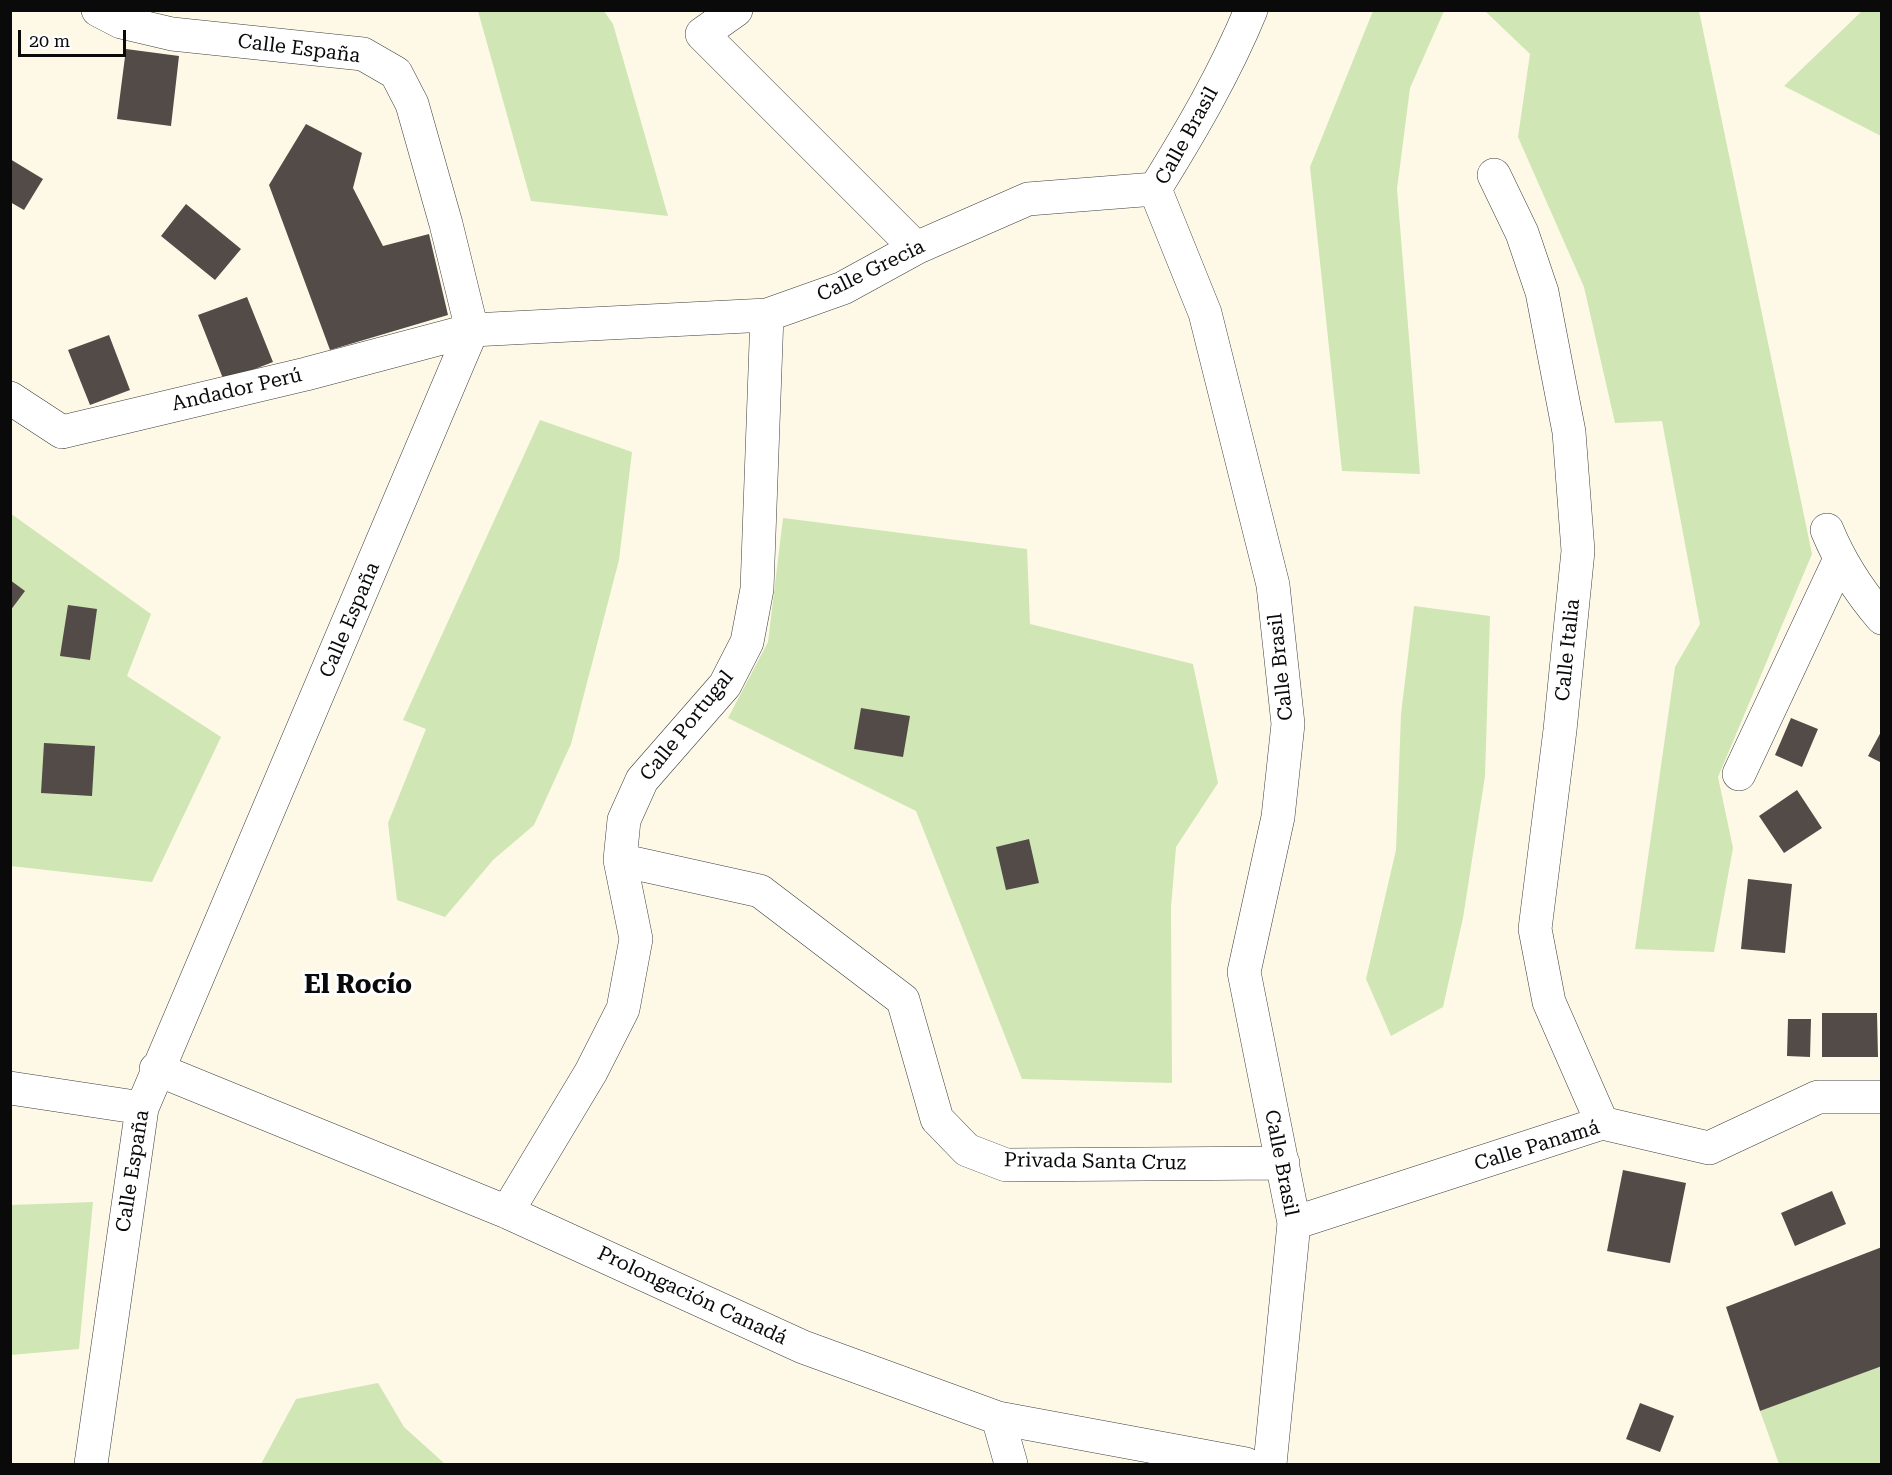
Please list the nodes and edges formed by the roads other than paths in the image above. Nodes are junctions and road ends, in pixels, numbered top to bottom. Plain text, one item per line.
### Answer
1 (98, 10) edge
2 (736, 10) edge
3 (1251, 10) edge
4 (1494, 176) dead end
5 (1155, 189) junction
6 (916, 249) junction
7 (767, 315) junction
8 (472, 330) junction
9 (10, 398) edge
10 (1827, 530) dead end
11 (1858, 572) edge
12 (1881, 618) edge
13 (1739, 774) dead end
14 (620, 860) junction
15 (156, 1069) junction
16 (10, 1088) edge
17 (1881, 1097) edge
18 (142, 1108) junction
19 (1602, 1123) junction
20 (1283, 1163) junction
21 (507, 1212) junction
22 (1294, 1223) junction
23 (998, 1418) junction
24 (91, 1464) edge
25 (1011, 1464) edge
26 (1246, 1464) edge
27 (1270, 1464) edge

1 - 8 street, Calle España
2 - 6 street
3 - 5 street, Calle Brasil
4 - 19 street, Calle Italia
5 - 6 street, Calle Grecia
5 - 20 street, Calle Brasil
6 - 7 street, Calle Grecia
7 - 8 street, Calle Grecia
7 - 14 street, Calle Portugal
8 - 9 street, Andador Perú
8 - 15 street, Calle España
10 - 11 street
11 - 12 street
11 - 13 street
14 - 20 street, Privada Santa Cruz
14 - 21 street, Calle Portugal
15 - 18 street, Calle España
15 - 21 street, Prolongación Canadá
16 - 18 street
17 - 19 street, Calle Panamá
18 - 24 street, Calle España
19 - 22 street, Calle Panamá
20 - 22 street, Calle Brasil
21 - 23 street, Prolongación Canadá
22 - 27 street, Calle Brasil
23 - 25 street
23 - 26 street, Prolongación Canadá

